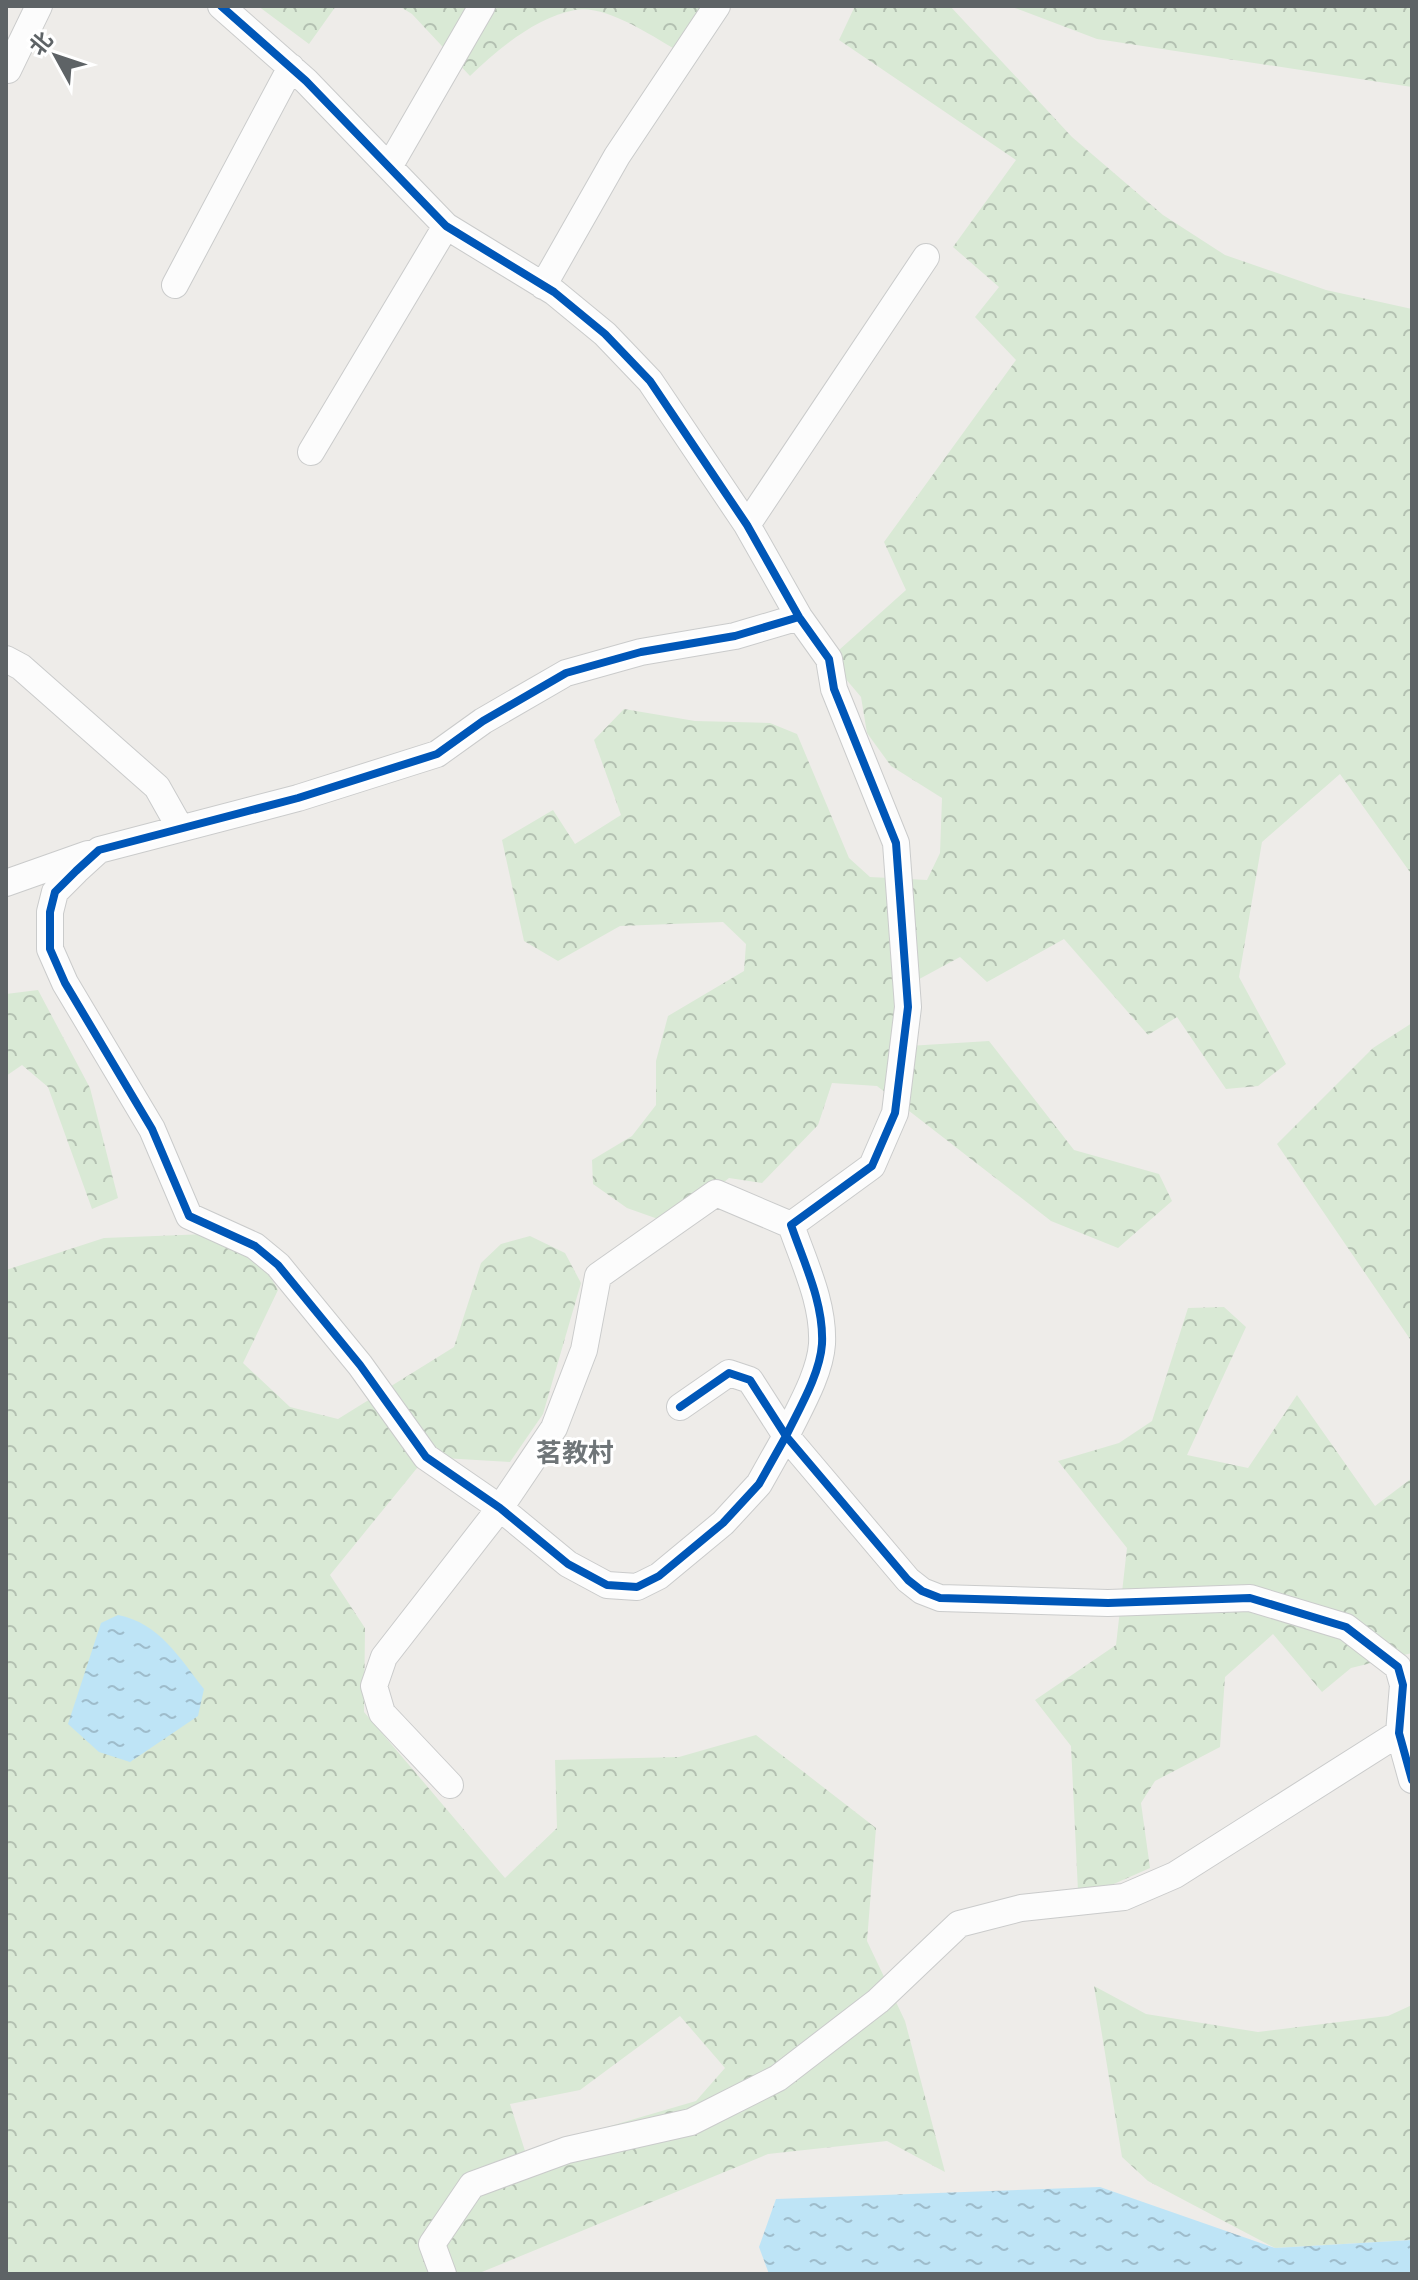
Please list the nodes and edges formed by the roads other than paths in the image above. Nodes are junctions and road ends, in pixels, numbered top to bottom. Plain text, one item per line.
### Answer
1 (39, 6) edge
2 (221, 6) edge
3 (482, 6) edge
4 (717, 6) edge
5 (291, 67) junction
6 (8, 70) dead end
7 (389, 167) junction
8 (446, 226) junction
9 (926, 257) dead end
10 (175, 285) dead end
11 (543, 286) junction
12 (311, 452) dead end
13 (747, 525) junction
14 (799, 617) junction
15 (6, 659) edge
16 (179, 826) junction
17 (99, 850) junction
18 (6, 883) edge
19 (791, 1225) junction
20 (680, 1407) dead end
21 (786, 1436) junction
22 (500, 1508) junction
23 (1405, 1668) edge
24 (1406, 1726) edge
25 (1412, 1780) edge
26 (450, 1785) dead end
27 (443, 2274) edge

1 - 6 street
2 - 5 street
3 - 7 street
4 - 11 street
5 - 7 street
5 - 10 street
7 - 8 street
8 - 11 street
8 - 12 street
9 - 13 street
11 - 13 street
13 - 14 street
14 - 16 street
14 - 19 street
15 - 16 street
16 - 17 street
17 - 18 street
17 - 22 street
19 - 21 street
19 - 22 street
20 - 21 street
21 - 22 street
21 - 23 street
22 - 26 street
23 - 24 street
24 - 25 street
24 - 27 street

